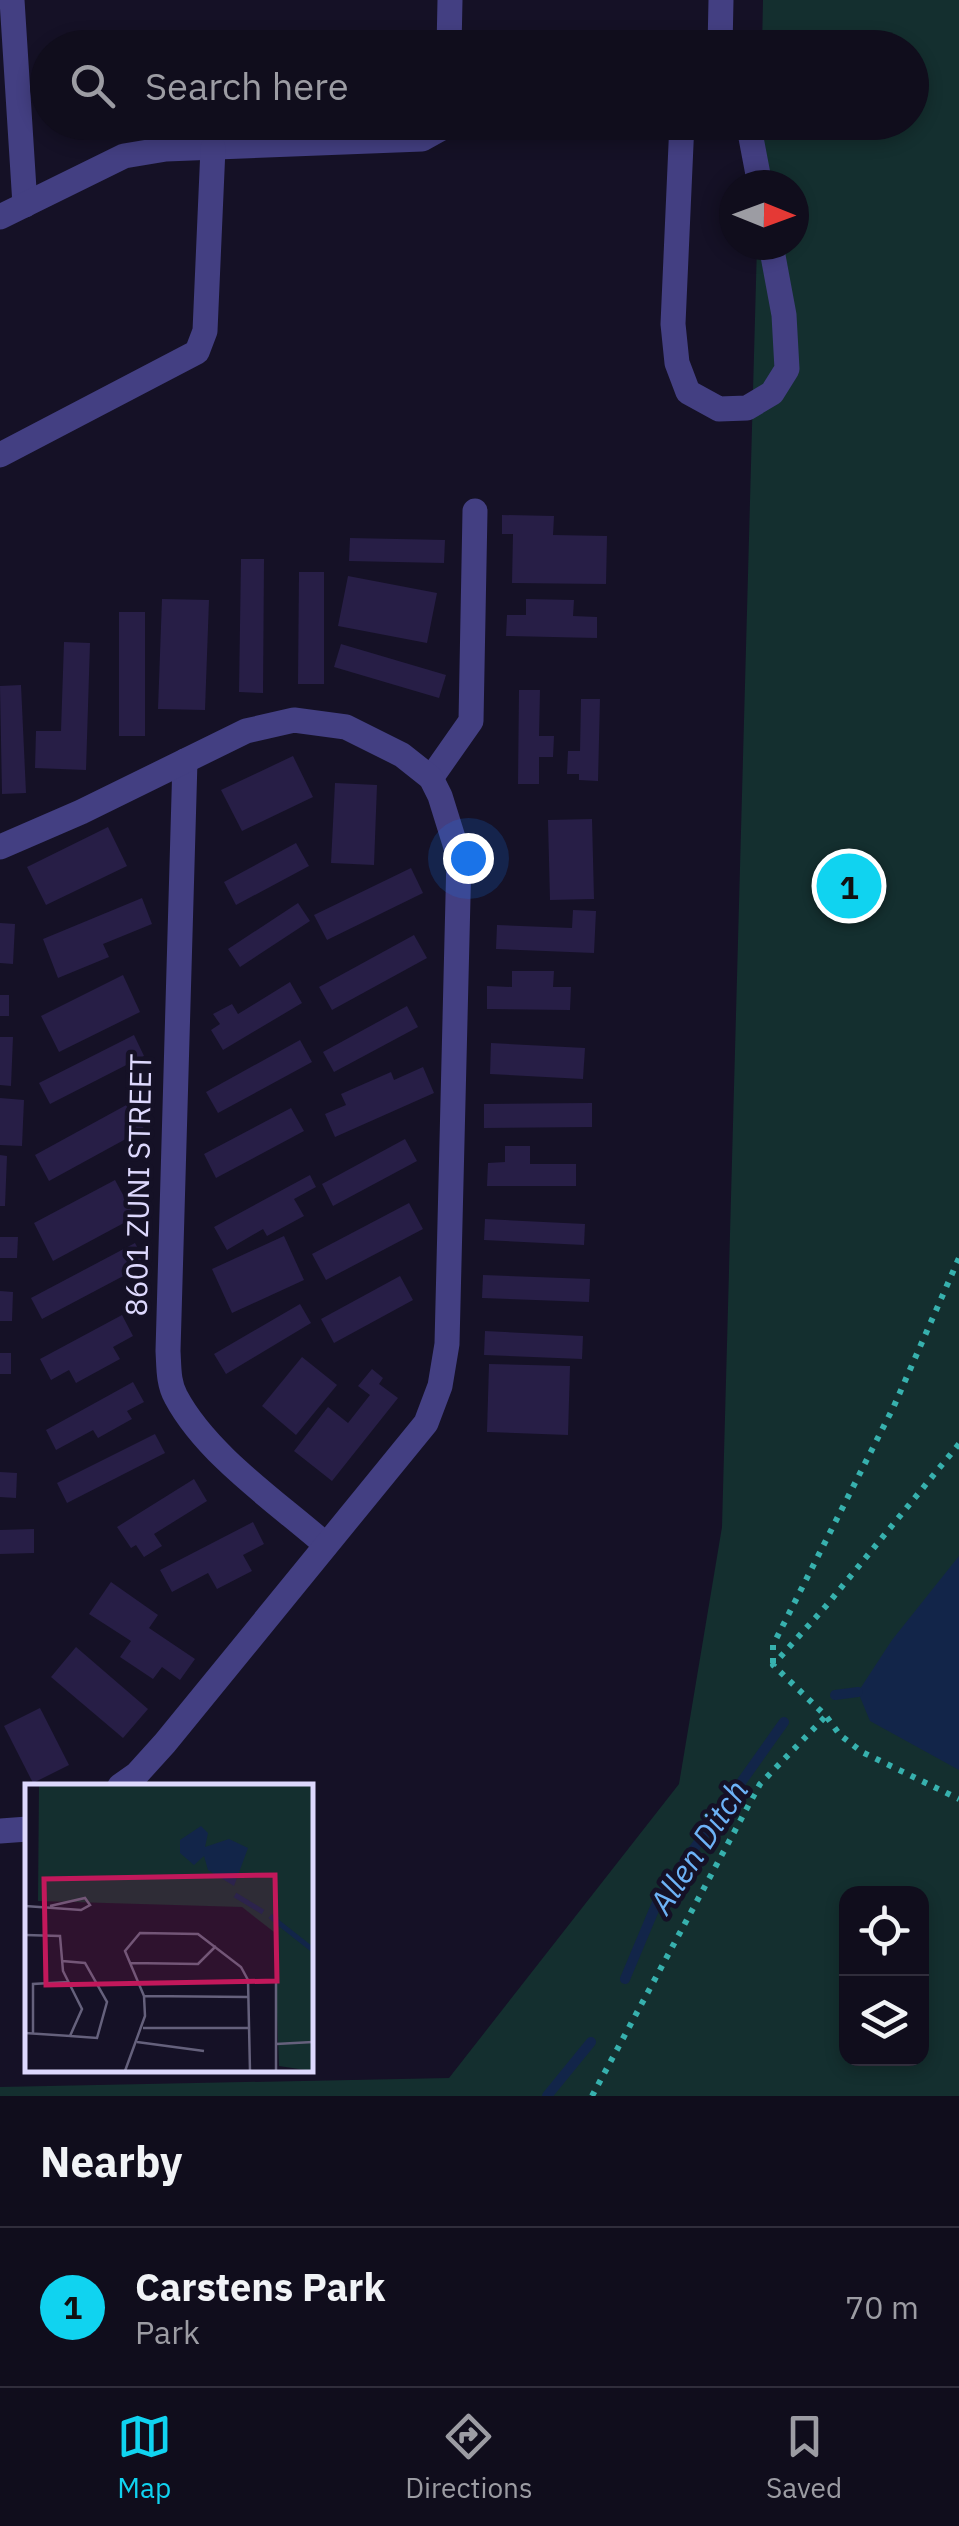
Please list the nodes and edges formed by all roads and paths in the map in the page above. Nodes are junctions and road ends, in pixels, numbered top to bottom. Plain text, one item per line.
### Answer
1 (12, 0) edge
2 (450, 0) edge
3 (721, 0) edge
4 (449, 30) edge
5 (720, 30) edge
6 (399, 140) edge
7 (681, 140) edge
8 (751, 140) edge
9 (213, 148) junction
10 (757, 170) edge
11 (25, 205) junction
12 (0, 218) edge
13 (774, 260) edge
14 (0, 455) edge
15 (475, 511) dead end
16 (186, 761) junction
17 (431, 778) junction
18 (0, 847) edge
19 (959, 1258) edge
20 (959, 1444) edge
21 (326, 1545) junction
22 (774, 1664) junction
23 (826, 1716) junction
24 (123, 1784) edge
25 (959, 1798) edge
26 (25, 1828) edge
27 (0, 1832) edge
28 (592, 2096) edge

1 - 11 street
2 - 4 street
3 - 5 street
6 - 9 street
7 - 13 street
8 - 10 street
9 - 11 street
9 - 14 street
11 - 12 street
15 - 17 street
16 - 17 street
16 - 18 street
16 - 21 street, 8601 ZUNI STREET
17 - 21 street
19 - 22 path
20 - 22 path
21 - 24 street
22 - 23 path
23 - 25 path
23 - 28 path
26 - 27 street

